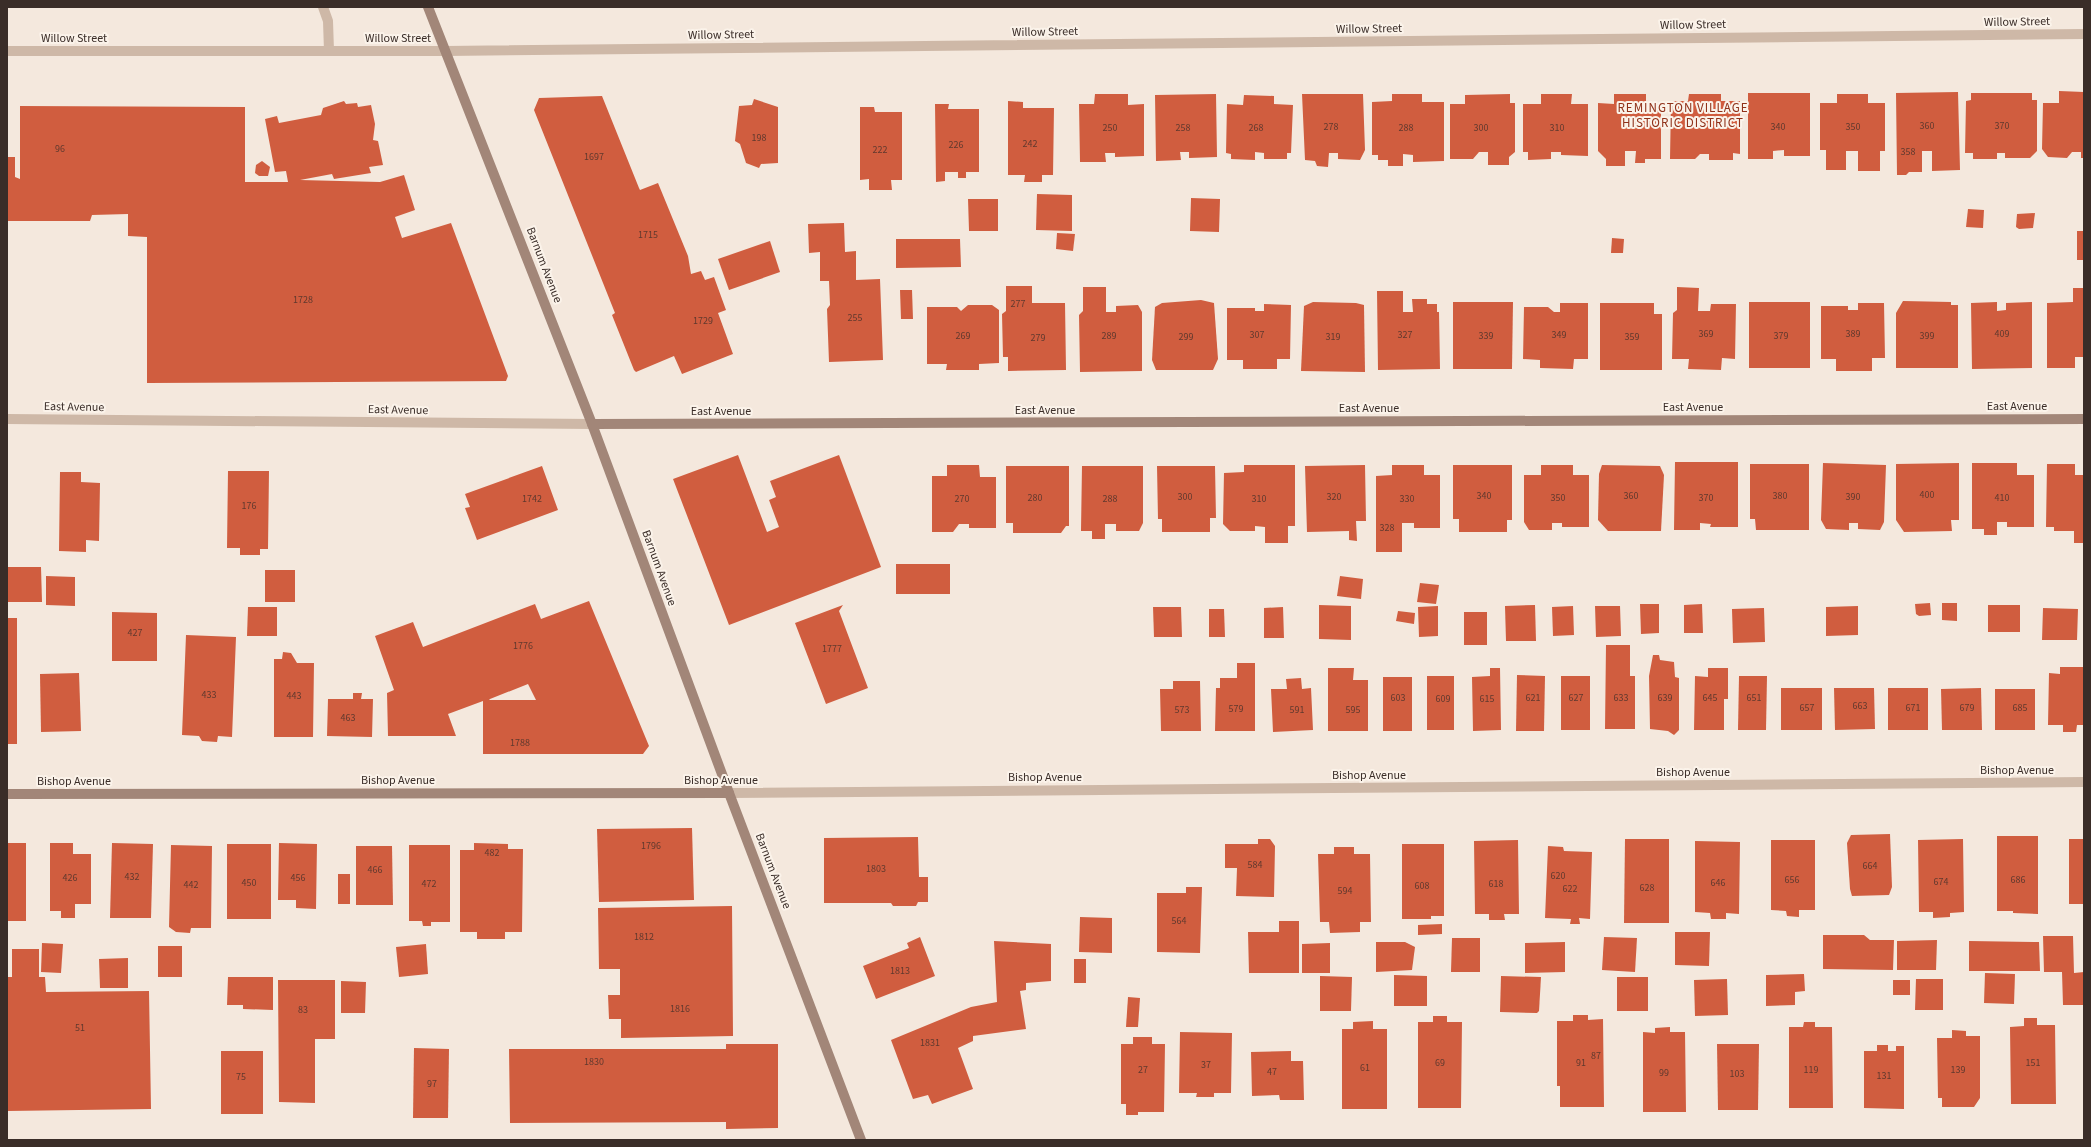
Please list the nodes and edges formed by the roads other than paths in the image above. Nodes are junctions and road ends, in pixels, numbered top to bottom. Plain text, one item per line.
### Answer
1 (323, 7) edge
2 (428, 7) edge
3 (2084, 34) edge
4 (7, 51) edge
5 (329, 51) junction
6 (446, 51) junction
7 (7, 419) edge
8 (2084, 419) edge
9 (592, 424) junction
10 (2084, 782) edge
11 (729, 793) junction
12 (7, 794) edge
13 (861, 1140) edge

1 - 5 street
2 - 6 street, Barnum Avenue
3 - 6 street, Willow Street
4 - 5 street, Willow Street
5 - 6 street, Willow Street
6 - 9 street, Barnum Avenue
7 - 9 street, East Avenue
8 - 9 street, East Avenue
9 - 11 street, Barnum Avenue
10 - 11 street, Bishop Avenue
11 - 12 street, Bishop Avenue
11 - 13 street, Barnum Avenue

